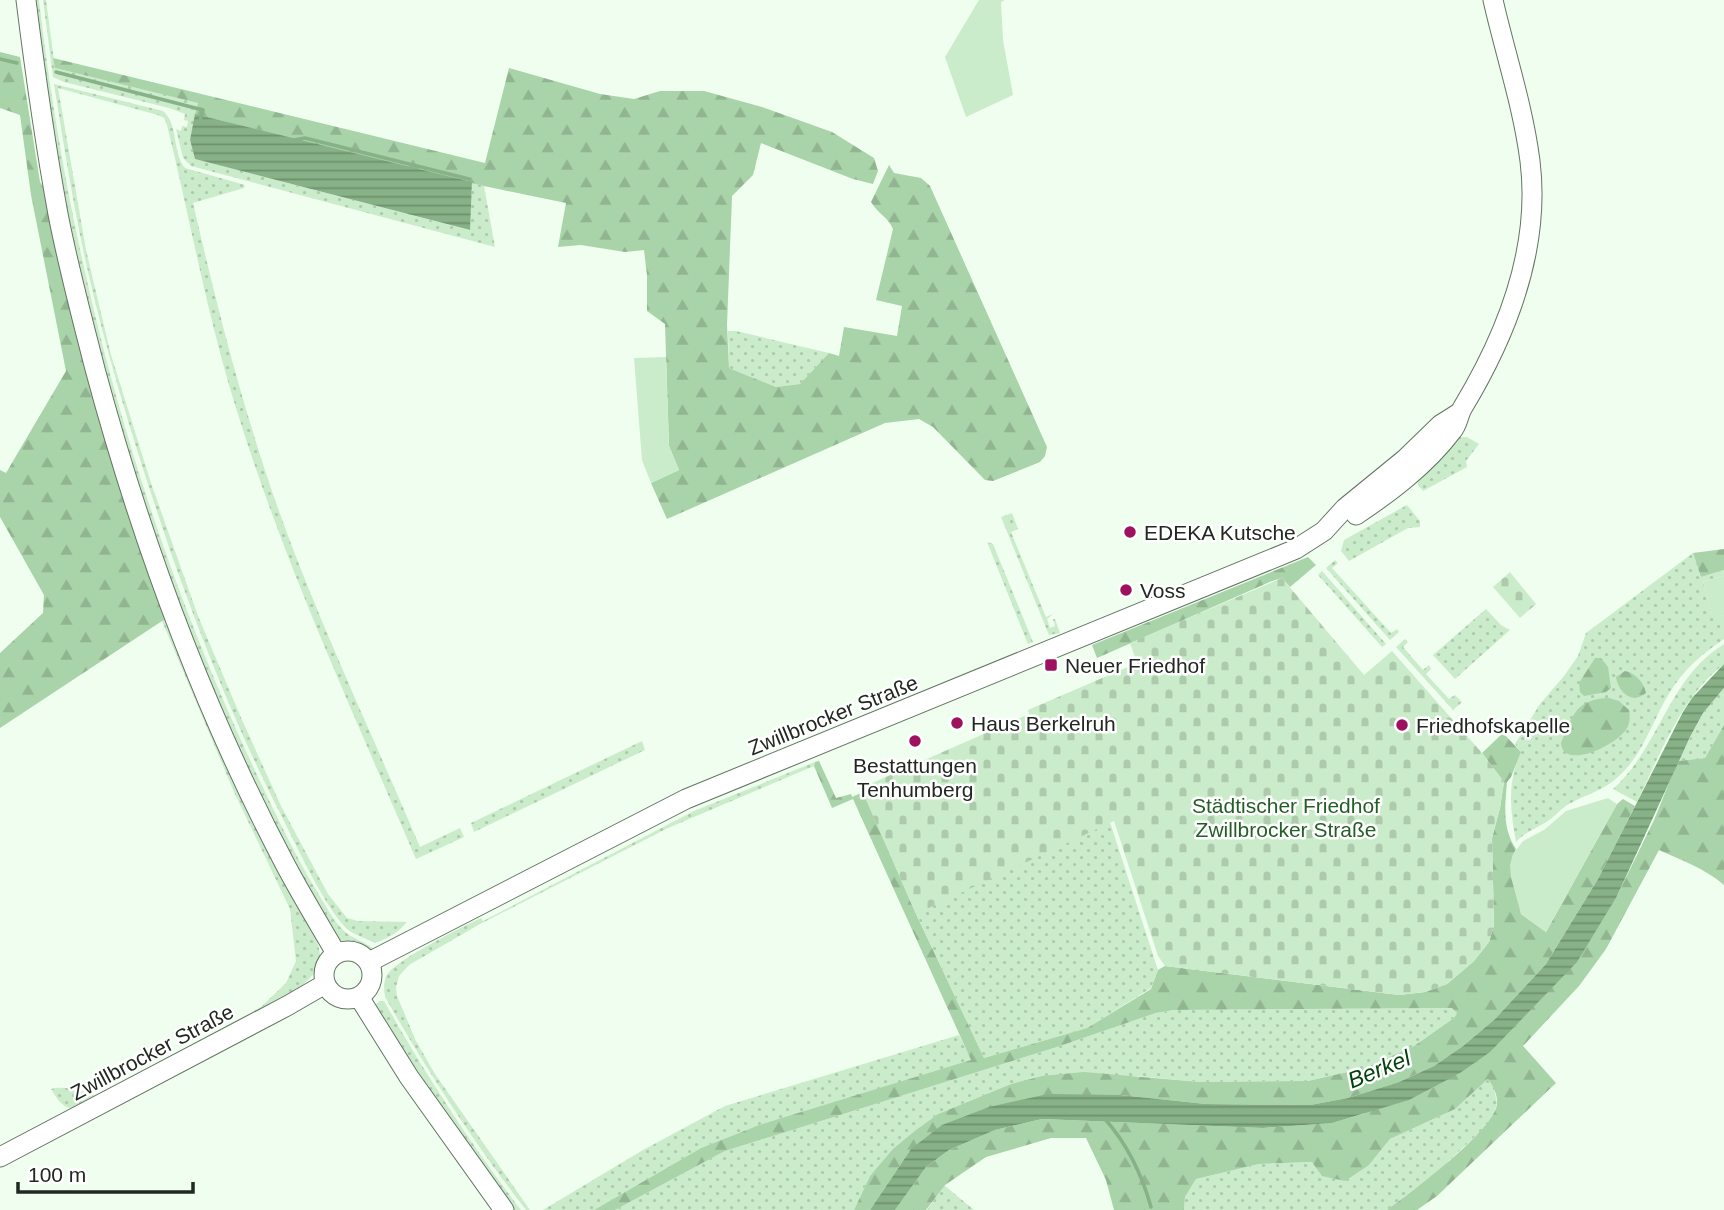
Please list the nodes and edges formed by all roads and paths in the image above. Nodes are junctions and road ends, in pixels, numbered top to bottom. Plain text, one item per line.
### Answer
1 (26, 0) edge
2 (1493, 0) edge
3 (336, 953) junction
4 (369, 962) junction
5 (325, 984) junction
6 (359, 997) junction
7 (0, 1157) edge
8 (504, 1210) edge

1 - 3 main road
2 - 4 main road, Zwillbrocker Straße
3 - 4 main road
3 - 5 main road
4 - 6 main road
5 - 6 main road
5 - 7 main road, Zwillbrocker Straße
6 - 8 main road

